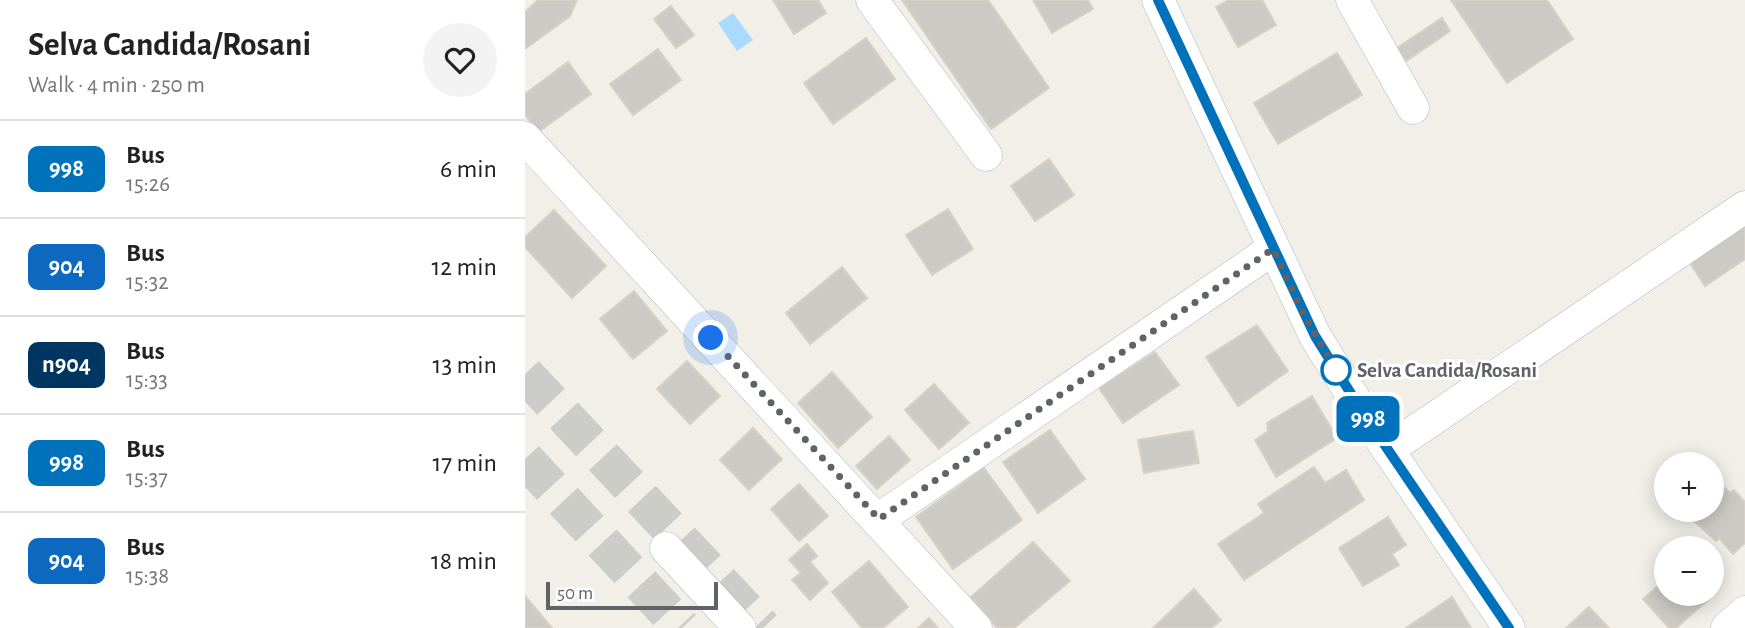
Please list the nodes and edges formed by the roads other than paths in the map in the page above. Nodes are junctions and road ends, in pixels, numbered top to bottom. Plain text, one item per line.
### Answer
1 (872, 0) edge
2 (1159, 0) edge
3 (1352, 0) edge
4 (1413, 108) dead end
5 (525, 138) edge
6 (986, 155) dead end
7 (1745, 207) edge
8 (1273, 249) junction
9 (1389, 449) junction
10 (879, 519) junction
11 (666, 548) dead end
12 (1745, 612) edge
13 (740, 628) edge
14 (976, 628) edge
15 (1509, 628) edge
16 (1727, 628) edge

1 - 6 street
2 - 8 street
3 - 4 street
5 - 10 street
7 - 9 street
8 - 9 street
8 - 10 street
9 - 15 street
10 - 14 street
11 - 13 street
12 - 16 street

